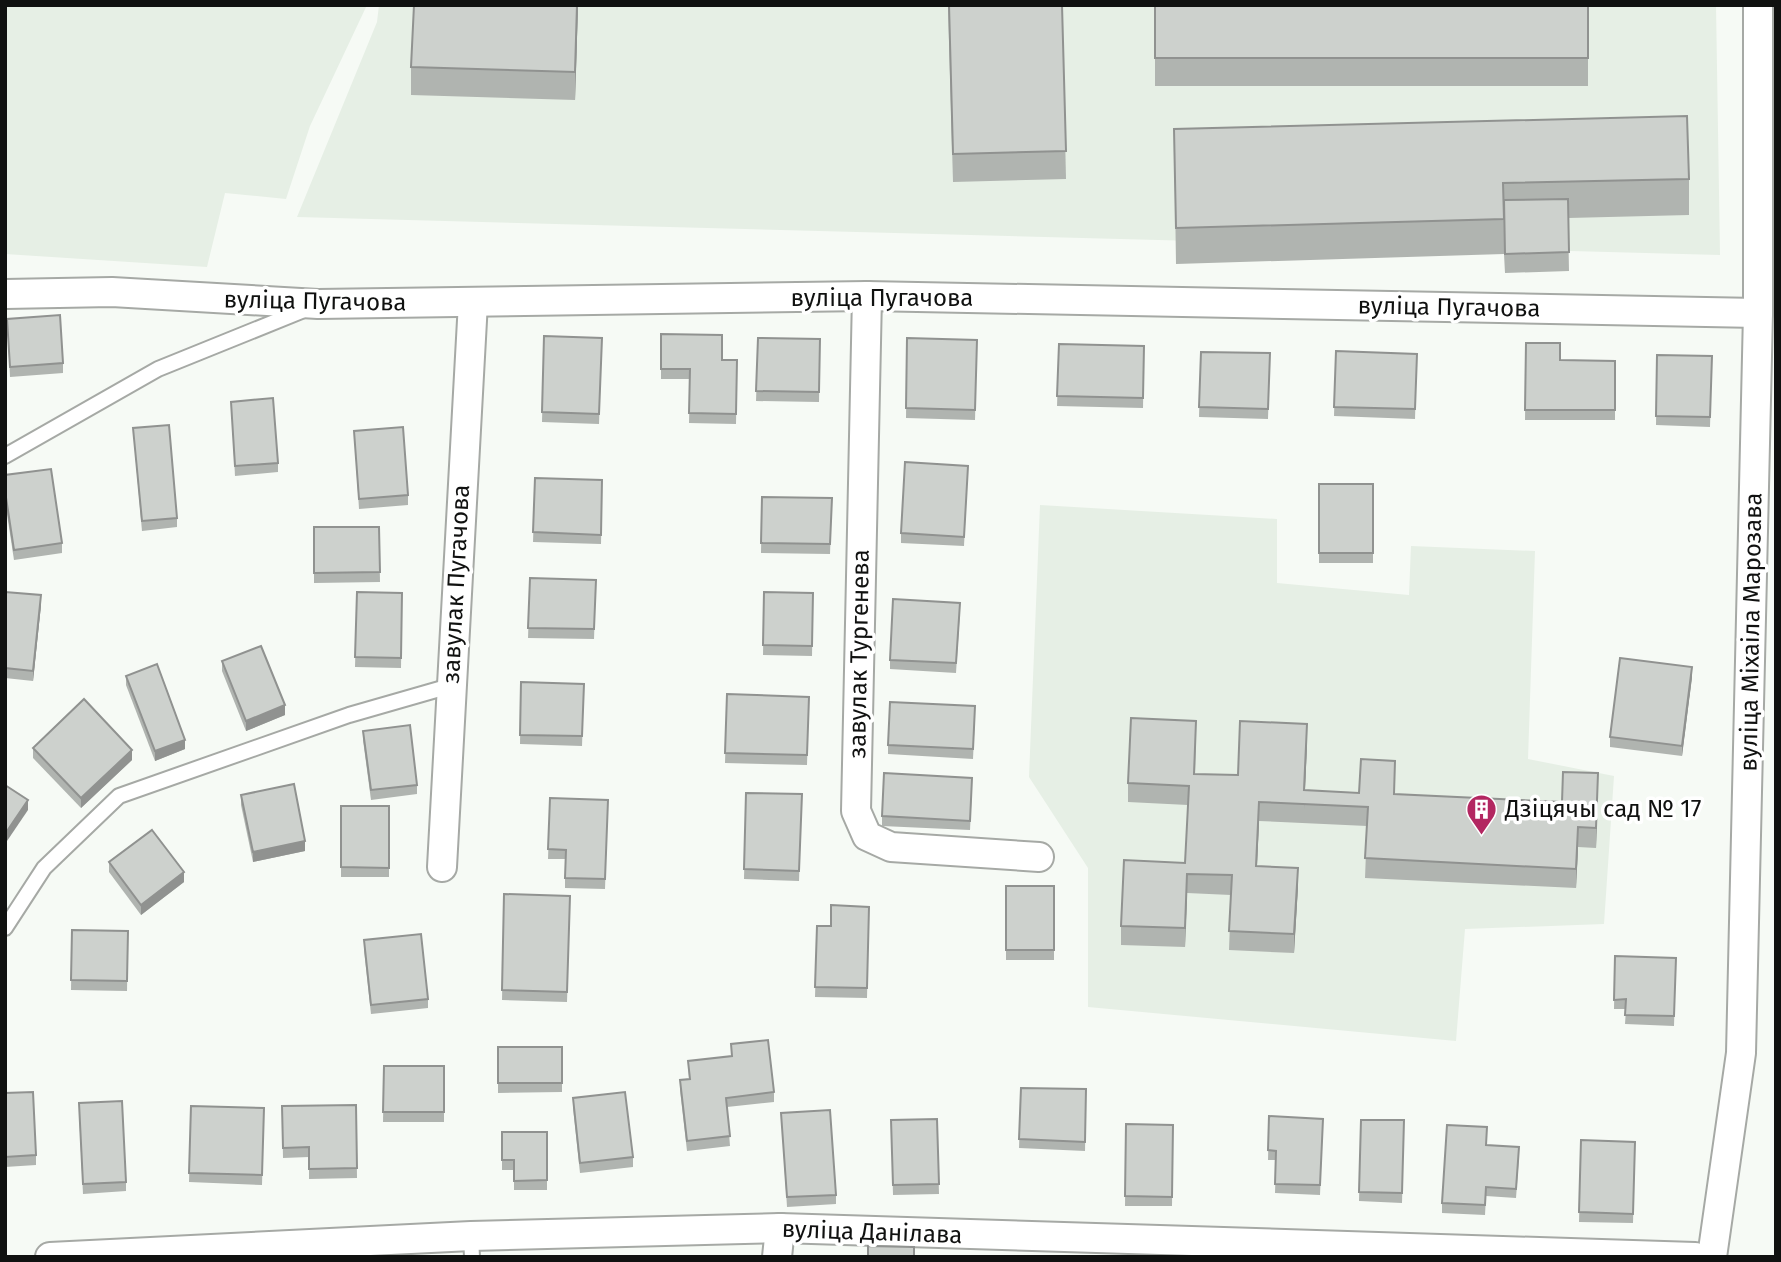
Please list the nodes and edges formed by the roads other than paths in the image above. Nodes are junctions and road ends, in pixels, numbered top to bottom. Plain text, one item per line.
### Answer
1 (1758, 5) edge
2 (1768, 189) edge
3 (5, 294) edge
4 (867, 296) junction
5 (473, 302) junction
6 (318, 304) junction
7 (1758, 313) junction
8 (5, 456) edge
9 (450, 686) junction
10 (1039, 857) dead end
11 (442, 867) dead end
12 (5, 928) edge
13 (780, 1228) junction
14 (472, 1246) edge
15 (50, 1257) edge
16 (777, 1257) edge
17 (1695, 1257) edge
18 (1712, 1257) edge

1 - 2 street, вуліца Міхаіла Марозава
2 - 7 street, вуліца Міхаіла Марозава
3 - 6 street, вуліца Пугачова
4 - 5 street, вуліца Пугачова
4 - 7 street, вуліца Пугачова
4 - 10 street, завулак Тургенева
5 - 6 street, вуліца Пугачова
5 - 9 street, завулак Пугачова
6 - 8 lane
7 - 18 street, вуліца Міхаіла Марозава
9 - 11 street, завулак Пугачова
9 - 12 lane
13 - 14 street, вуліца Данілава
13 - 16 street
13 - 17 street, вуліца Данілава
14 - 15 street, вуліца Данілава

